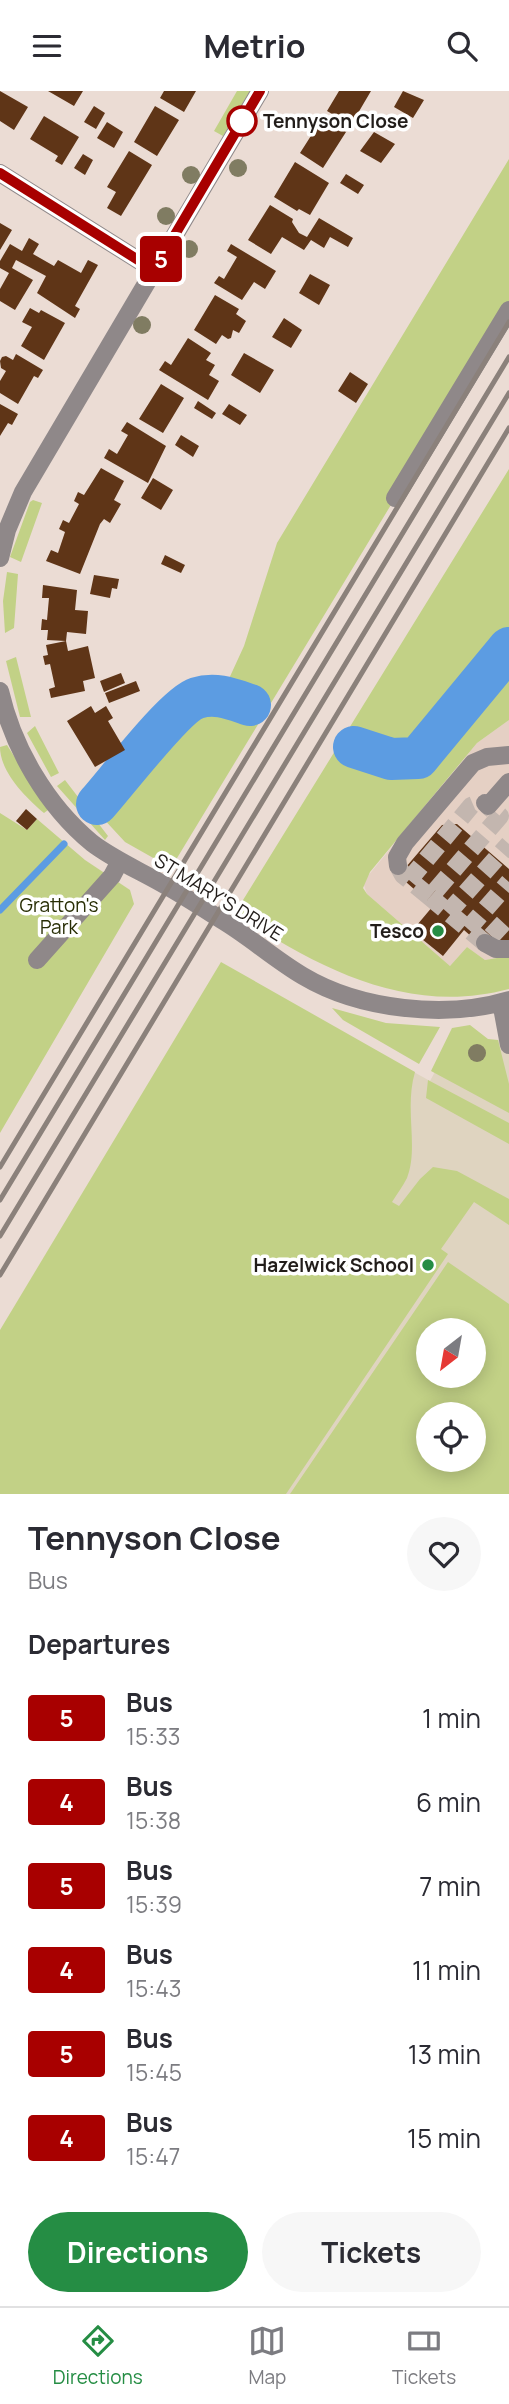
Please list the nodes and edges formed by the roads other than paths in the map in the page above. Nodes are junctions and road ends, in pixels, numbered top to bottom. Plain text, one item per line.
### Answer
1 (260, 91) edge
2 (0, 173) edge
3 (154, 270) junction
4 (509, 310) edge
5 (395, 498) dead end
6 (0, 558) edge
7 (0, 691) edge
8 (509, 755) edge
9 (509, 782) edge
10 (485, 803) tunnel mouth
11 (120, 861) junction
12 (398, 866) tunnel mouth
13 (485, 943) tunnel mouth
14 (509, 949) edge
15 (37, 960) dead end
16 (505, 1001) edge
17 (509, 1045) edge

1 - 3 street
2 - 3 street
3 - 6 street
4 - 5 street
7 - 11 street, ST MARY'S DRIVE
8 - 12 street
9 - 10 street
11 - 15 street
11 - 16 street, ST MARY'S DRIVE
13 - 14 street
16 - 17 street

